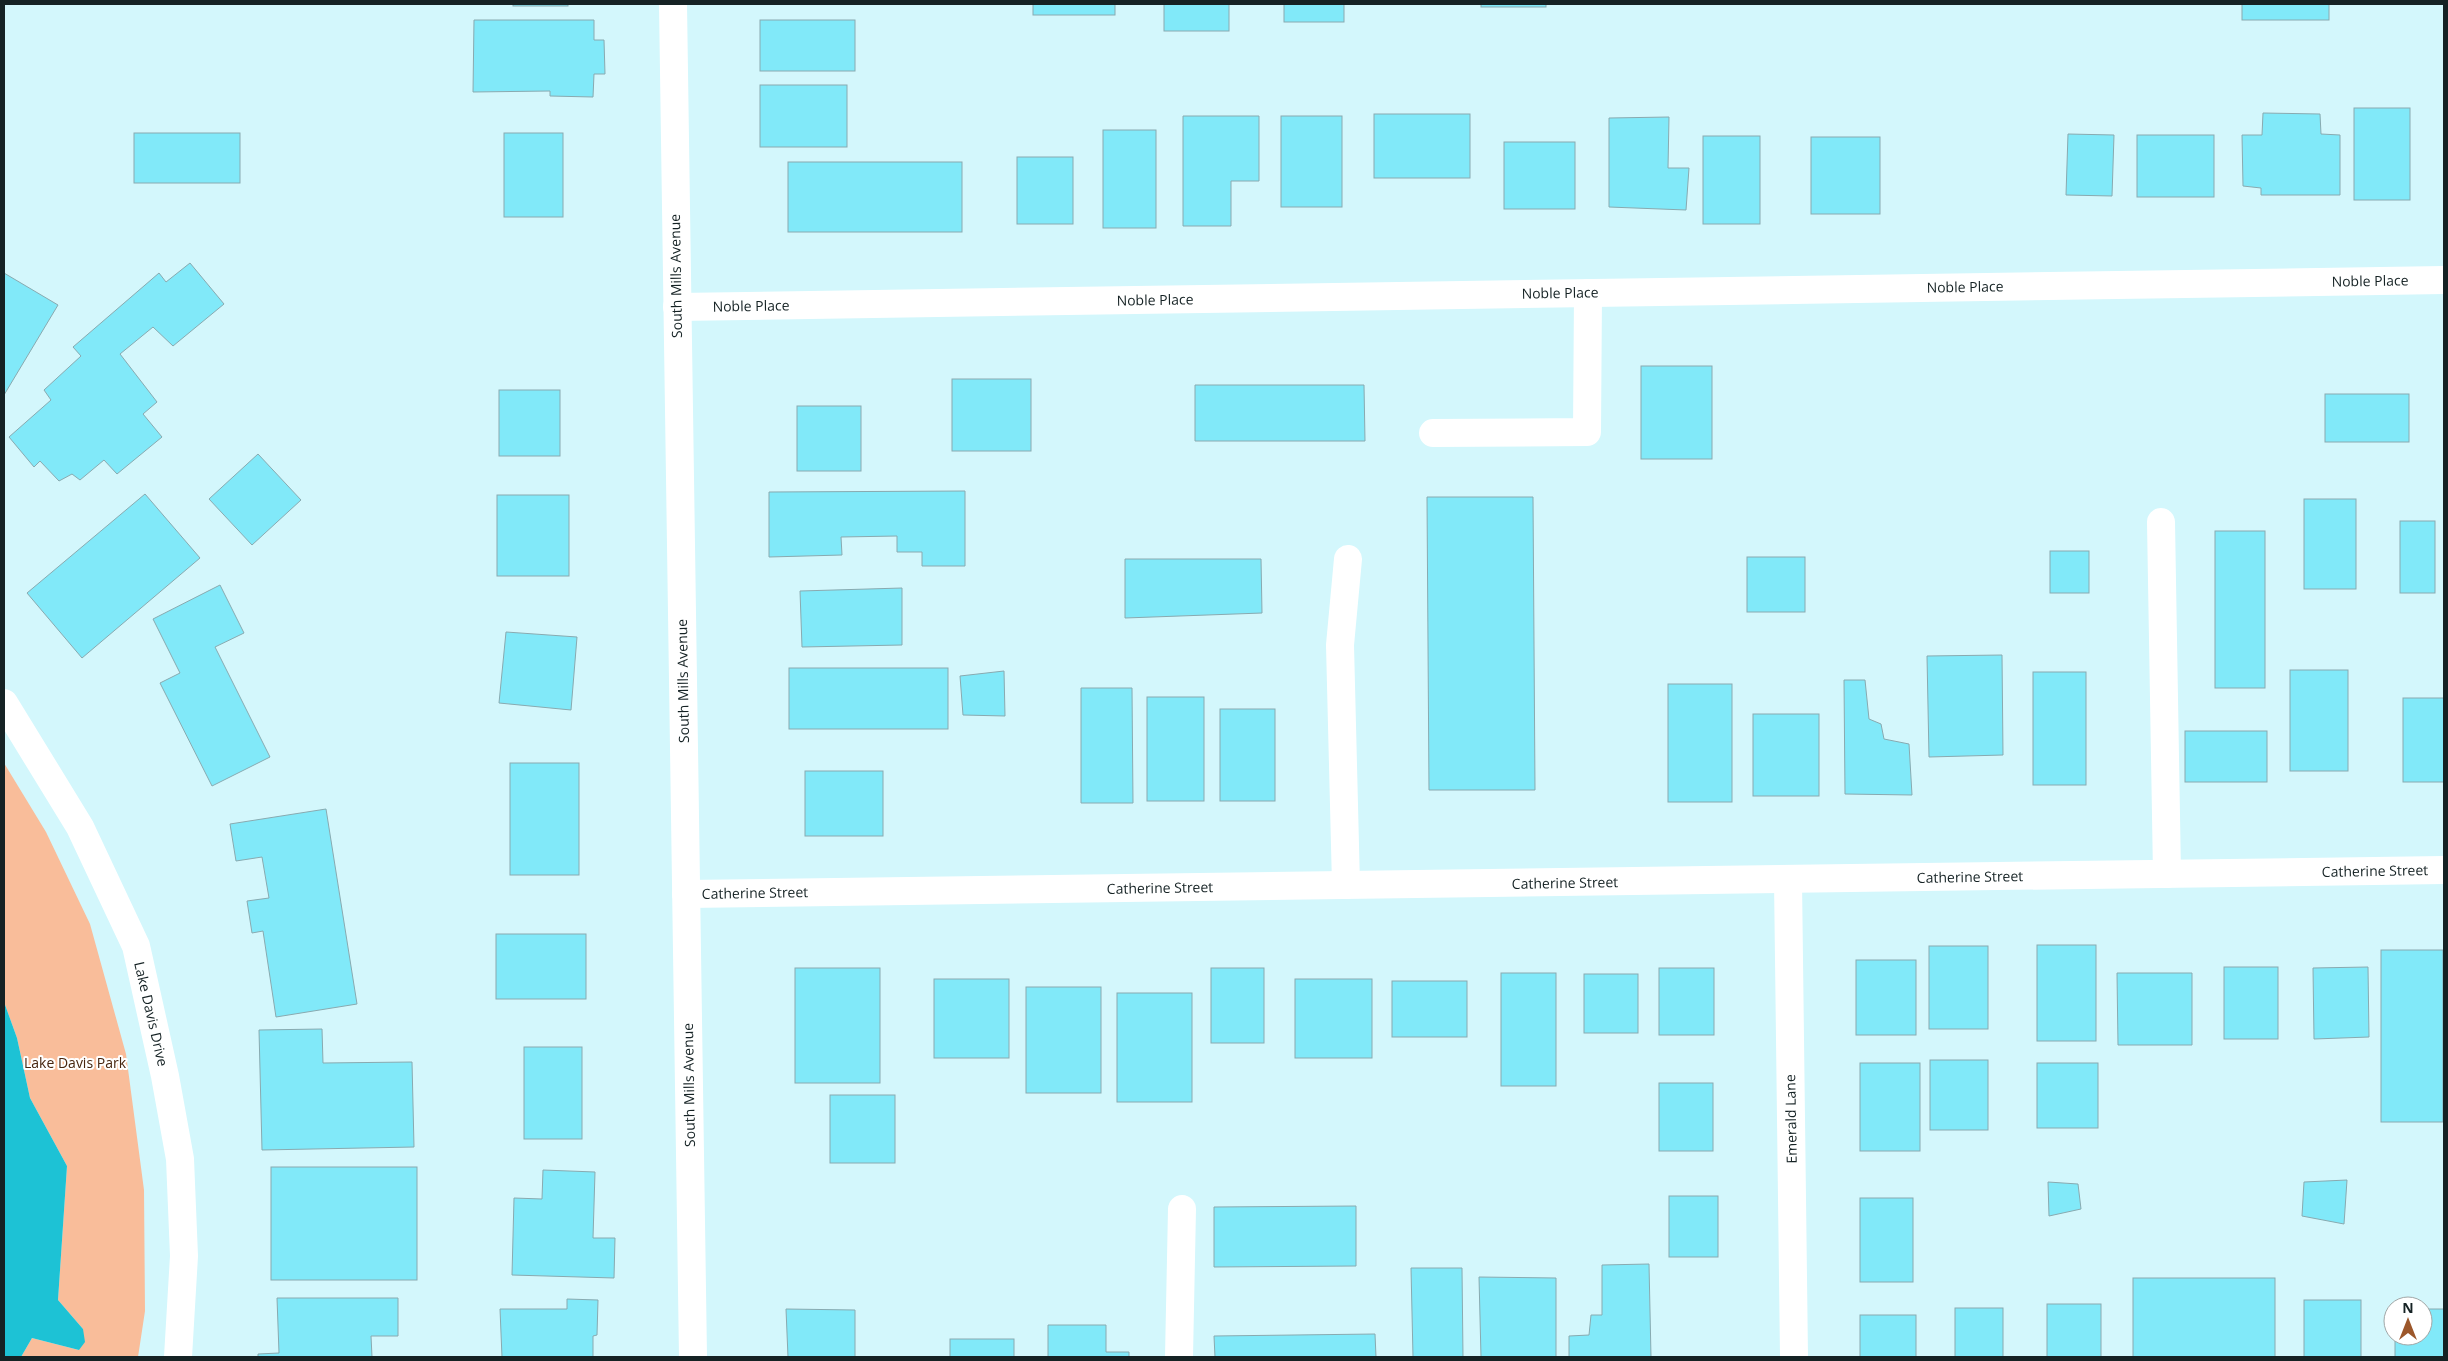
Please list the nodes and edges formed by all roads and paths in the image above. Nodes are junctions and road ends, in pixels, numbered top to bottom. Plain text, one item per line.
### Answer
1 (673, 4) edge
2 (2444, 280) edge
3 (1588, 293) junction
4 (677, 307) junction
5 (1434, 433) dead end
6 (2161, 522) dead end
7 (1348, 559) dead end
8 (4, 703) edge
9 (2444, 870) edge
10 (2166, 874) junction
11 (1788, 880) junction
12 (1346, 885) junction
13 (686, 894) junction
14 (1182, 1209) dead end
15 (178, 1357) edge
16 (693, 1357) edge
17 (1179, 1357) edge
18 (1794, 1357) edge

1 - 4 street, South Mills Avenue
2 - 3 street, Noble Place
3 - 4 street, Noble Place
3 - 5 street
4 - 13 street, South Mills Avenue
6 - 10 street
7 - 12 street
8 - 15 street, Lake Davis Drive
9 - 10 street, Catherine Street
10 - 11 street, Catherine Street
11 - 12 street, Catherine Street
11 - 18 street, Emerald Lane
12 - 13 street, Catherine Street
13 - 16 street, South Mills Avenue
14 - 17 street

